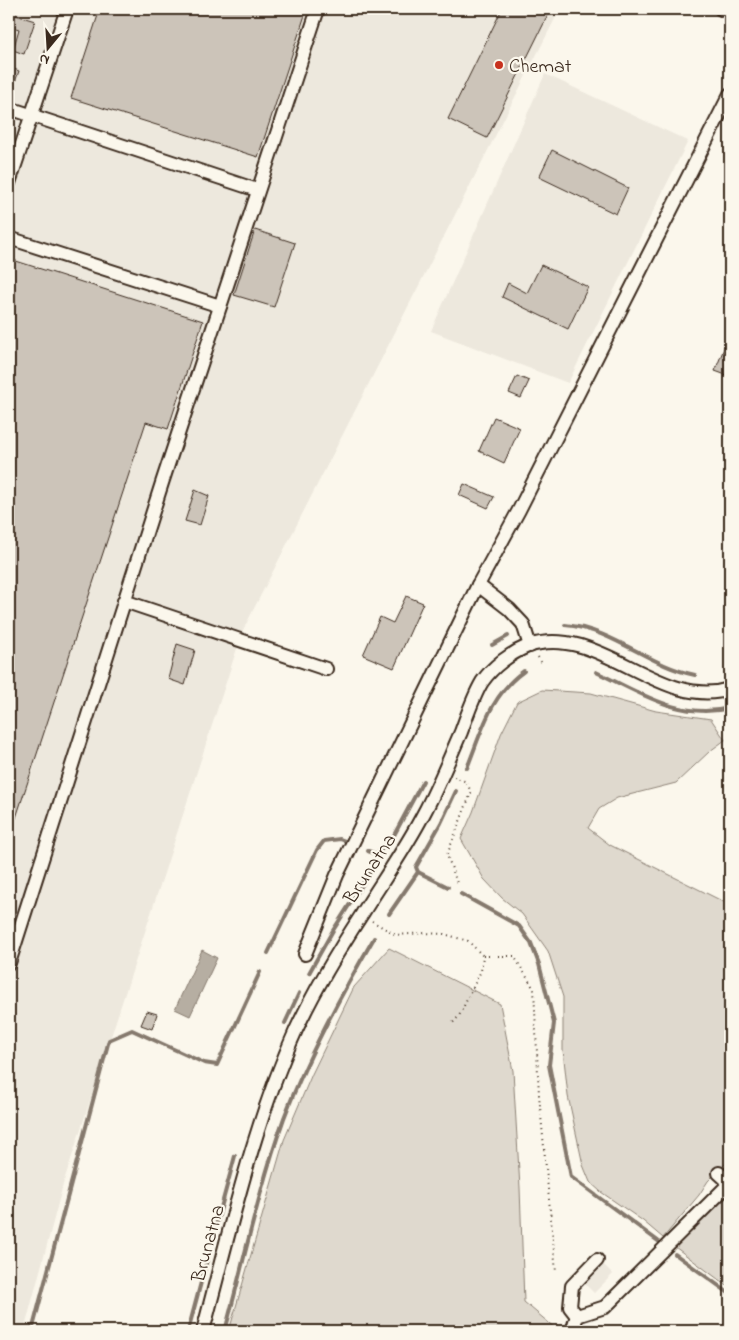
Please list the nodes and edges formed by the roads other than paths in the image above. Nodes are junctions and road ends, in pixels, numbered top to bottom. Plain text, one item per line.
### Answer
1 (67, 9) edge
2 (318, 9) edge
3 (721, 9) edge
4 (730, 12) edge
5 (730, 94) edge
6 (9, 108) edge
7 (31, 116) junction
8 (9, 183) edge
9 (258, 190) junction
10 (9, 238) edge
11 (220, 306) junction
12 (478, 585) junction
13 (124, 602) junction
14 (533, 650) junction
15 (326, 669) dead end
16 (730, 689) edge
17 (305, 954) dead end
18 (9, 963) edge
19 (719, 1173) dead end
20 (597, 1260) dead end
21 (577, 1316) junction
22 (203, 1331) edge
23 (572, 1331) edge

1 - 7 street
2 - 9 street
3 - 4 street
5 - 12 street
6 - 7 street
7 - 8 street
7 - 9 street
9 - 11 street
10 - 11 street
11 - 13 street
12 - 14 street
12 - 17 street
13 - 15 street
13 - 18 street
14 - 16 street, Brunatna
14 - 22 street, Brunatna
19 - 21 street
20 - 21 street
21 - 23 street

